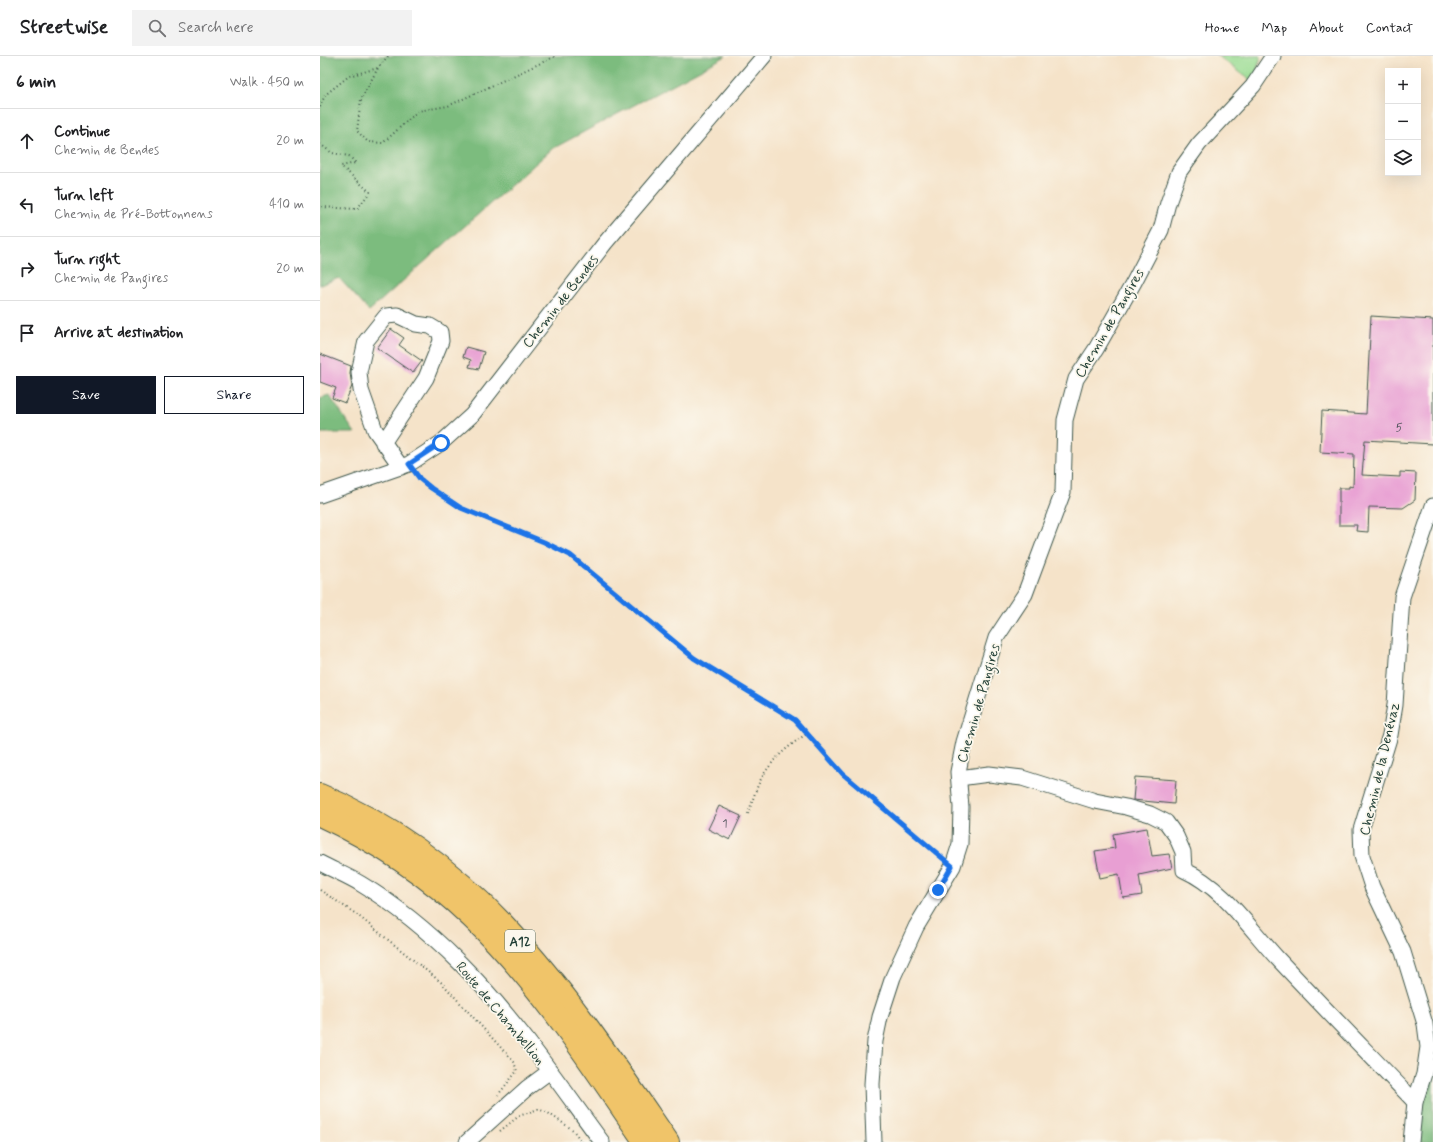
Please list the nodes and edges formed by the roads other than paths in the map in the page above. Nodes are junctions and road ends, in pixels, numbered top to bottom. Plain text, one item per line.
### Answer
1 (764, 56) edge
2 (1270, 58) edge
3 (383, 443) junction
4 (405, 465) junction
5 (320, 496) edge
6 (1433, 506) edge
7 (959, 778) junction
8 (320, 795) edge
9 (320, 815) edge
10 (320, 863) edge
11 (550, 1071) junction
12 (1415, 1102) junction
13 (467, 1142) edge
14 (602, 1142) edge
15 (645, 1142) edge
16 (668, 1142) edge
17 (874, 1142) edge
18 (1411, 1142) edge

1 - 4 street, Chemin de Bendes
2 - 7 street, Chemin de Pangires
3 - 3 street
3 - 4 street
4 - 5 street, Chemin de Bendes
6 - 12 street, Chemin de la Denévaz
7 - 12 street
7 - 17 street, Chemin de Pangires
8 - 16 highway, A12
9 - 15 highway, A12
10 - 11 street, Route de Chambellion
11 - 13 street
11 - 14 street, Route de Chambellion
12 - 18 street, Chemin de la Denévaz

